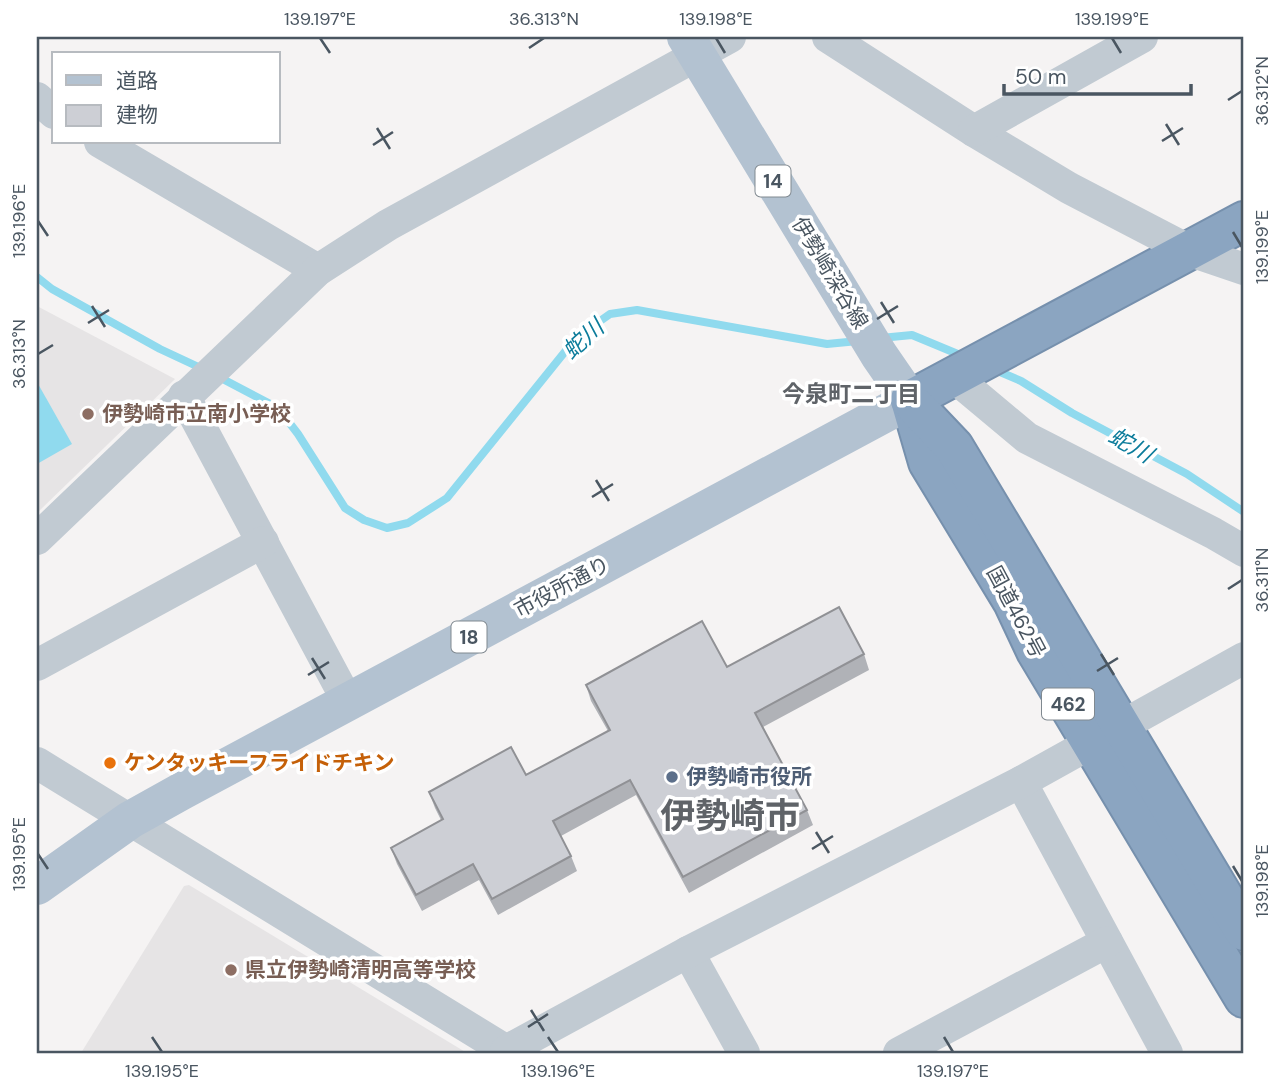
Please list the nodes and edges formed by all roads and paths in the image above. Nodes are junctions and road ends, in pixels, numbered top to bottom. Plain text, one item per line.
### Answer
1 (730, 37) edge
2 (828, 37) edge
3 (1142, 37) edge
4 (691, 45) edge
5 (37, 98) edge
6 (52, 111) edge
7 (974, 131) junction
8 (103, 144) edge
9 (1244, 220) edge
10 (1188, 250) junction
11 (1244, 268) edge
12 (318, 270) junction
13 (958, 375) junction
14 (190, 390) junction
15 (910, 400) junction
16 (37, 539) edge
17 (263, 542) junction
18 (1244, 551) edge
19 (1244, 658) edge
20 (37, 665) edge
21 (348, 702) junction
22 (1106, 734) junction
23 (37, 762) edge
24 (1021, 782) junction
25 (130, 820) junction
26 (37, 886) edge
27 (1244, 931) edge
28 (1107, 942) junction
29 (688, 952) junction
30 (1244, 998) edge
31 (508, 1052) edge
32 (744, 1053) edge
33 (899, 1053) edge
34 (1167, 1053) edge

1 - 4 street
2 - 7 street
3 - 7 street
4 - 12 street
4 - 15 main road, 伊勢崎深谷線 / 14
5 - 6 street
7 - 10 street
8 - 12 street
9 - 10 highway
10 - 11 street
10 - 13 highway
12 - 14 street
13 - 15 highway
13 - 18 street
14 - 16 street
14 - 17 street
15 - 21 main road, 市役所通り / 18
15 - 22 highway, 国道462号 / 462
17 - 20 street
17 - 21 street
19 - 22 street
21 - 25 main road, 市役所通り / 18
22 - 24 street
22 - 27 highway, 国道462号 / 462
22 - 30 highway, 国道462号 / 462
23 - 25 street
24 - 28 street
24 - 29 street
25 - 26 main road, 市役所通り / 18
25 - 31 street
28 - 33 street
28 - 34 street
29 - 31 street
29 - 32 street

